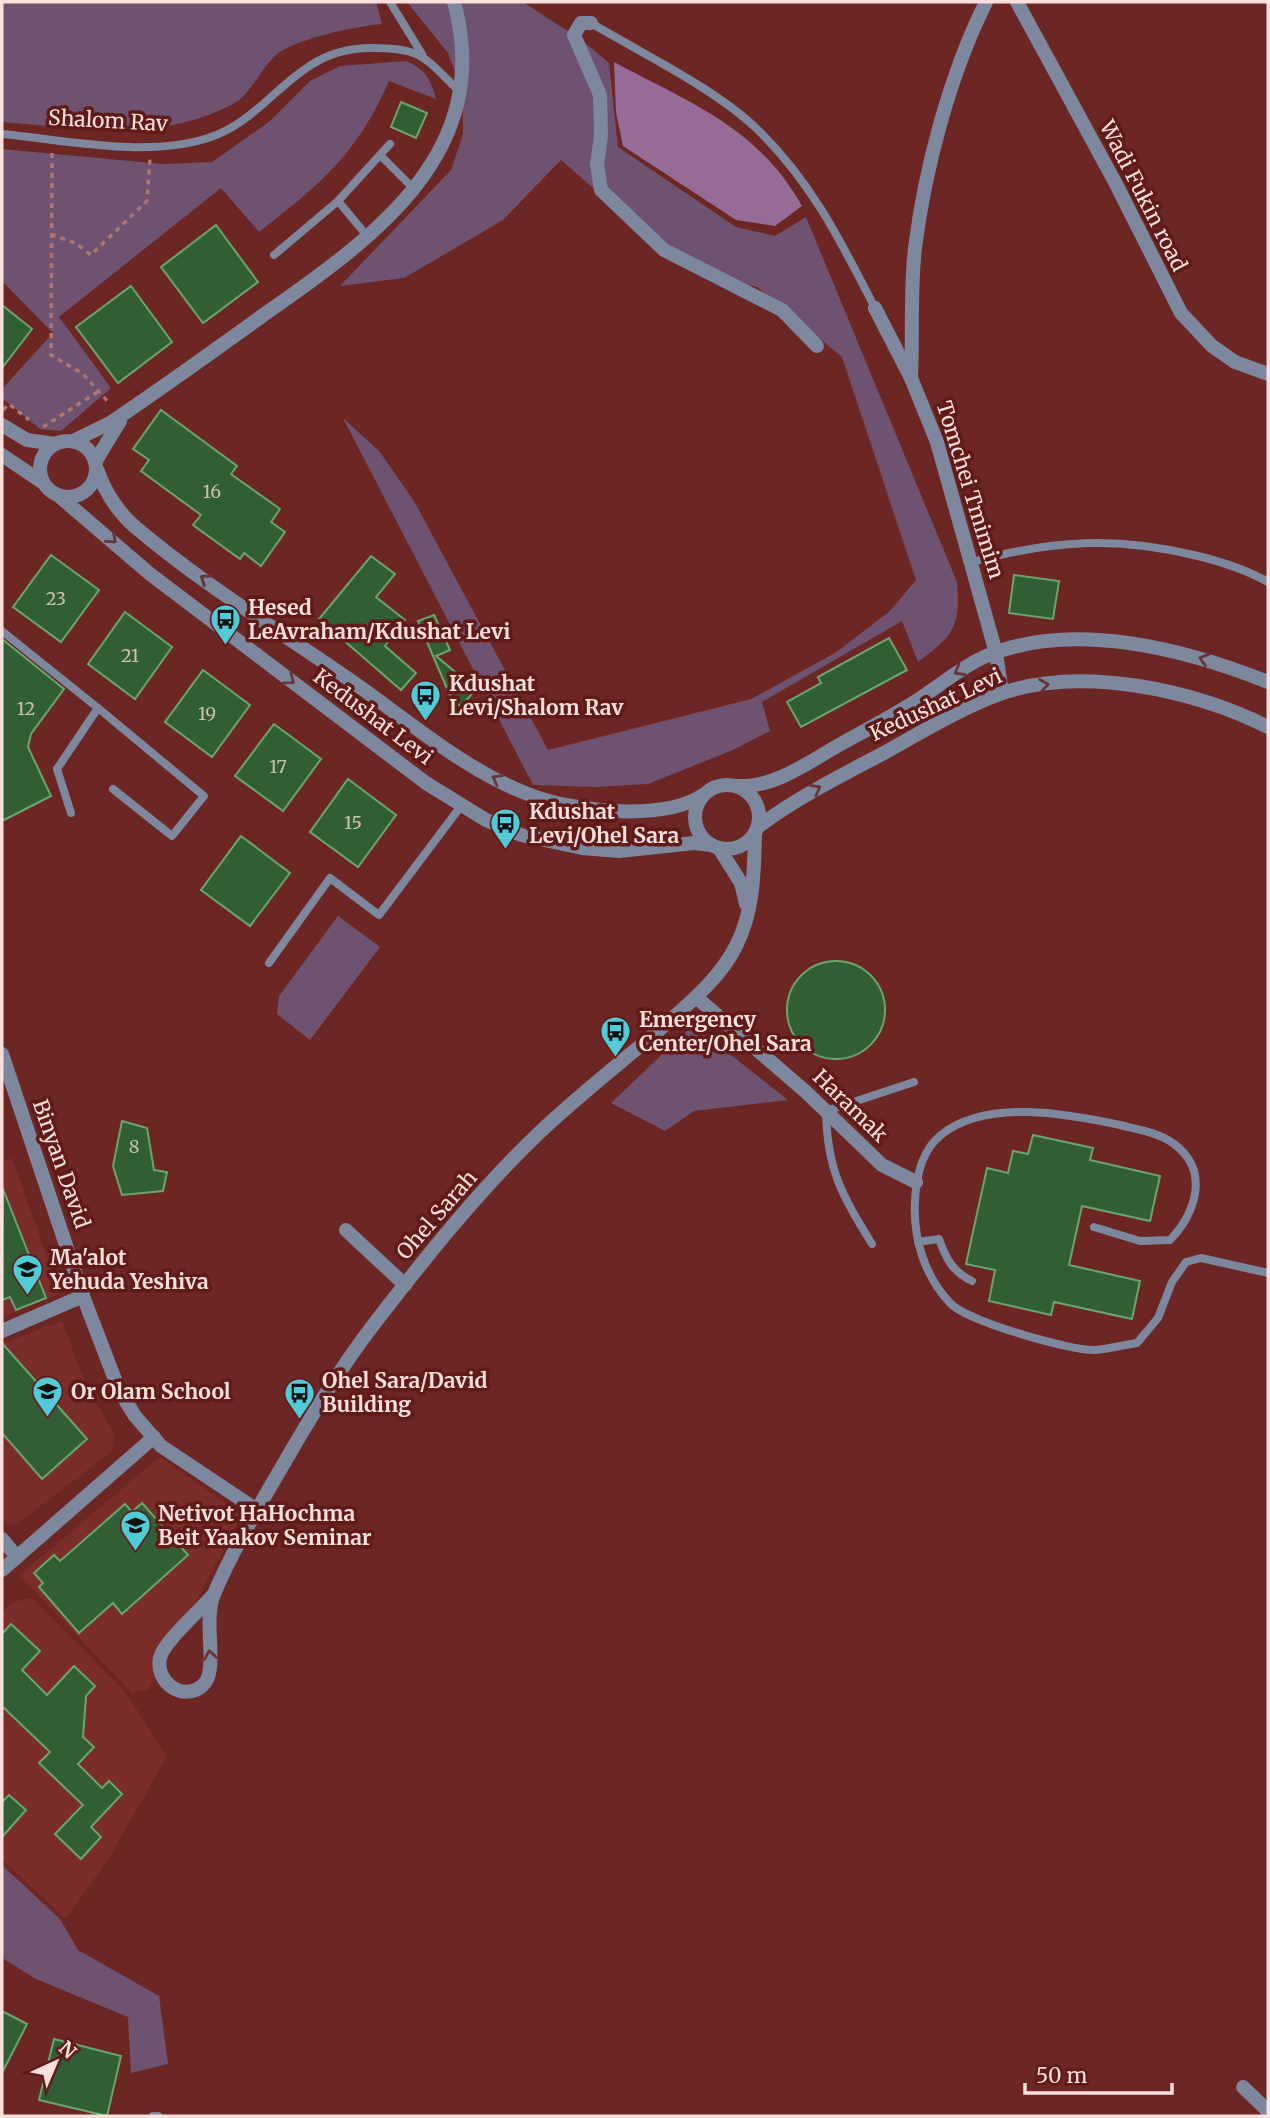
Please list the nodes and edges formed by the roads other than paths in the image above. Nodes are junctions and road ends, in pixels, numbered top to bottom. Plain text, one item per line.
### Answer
1 (390, 2) edge
2 (454, 2) edge
3 (986, 2) edge
4 (1017, 2) edge
5 (592, 23) joint
6 (422, 54) junction
7 (460, 92) junction
8 (2, 134) edge
9 (390, 144) dead end
10 (380, 155) junction
11 (415, 190) junction
12 (338, 201) junction
13 (368, 237) junction
14 (274, 256) dead end
15 (876, 308) joint
16 (817, 346) dead end
17 (1268, 374) edge
18 (911, 378) junction
19 (136, 406) junction
20 (2, 425) edge
21 (73, 441) junction
22 (55, 444) junction
23 (2, 455) edge
24 (96, 466) junction
25 (42, 482) junction
26 (59, 496) junction
27 (972, 562) junction
28 (1268, 582) edge
29 (2, 631) edge
30 (996, 653) junction
31 (1268, 682) edge
32 (1002, 693) junction
33 (98, 708) junction
34 (1268, 727) edge
35 (738, 786) junction
36 (113, 789) dead end
37 (703, 795) junction
38 (461, 806) junction
39 (71, 813) dead end
40 (757, 830) junction
41 (715, 846) junction
42 (748, 913) junction
43 (269, 964) dead end
44 (696, 997) junction
45 (2, 1054) edge
46 (914, 1082) dead end
47 (826, 1111) junction
48 (916, 1182) junction
49 (1094, 1227) dead end
50 (346, 1230) dead end
51 (918, 1242) junction
52 (872, 1244) dead end
53 (1268, 1273) edge
54 (972, 1281) dead end
55 (405, 1284) junction
56 (83, 1296) junction
57 (2, 1331) edge
58 (153, 1437) junction
59 (257, 1510) junction
60 (2, 1539) edge
61 (16, 1557) junction
62 (2, 1570) edge
63 (214, 1594) junction
64 (1243, 2087) dead end
65 (1268, 2111) edge

1 - 6 lane
2 - 7 street
3 - 18 street
4 - 17 street, Wadi Fukin road
5 - 15 lane
5 - 16 street
6 - 7 lane
6 - 8 lane, Shalom Rav
7 - 11 street
9 - 10 lane
10 - 11 lane
10 - 12 lane
11 - 13 street
12 - 13 lane
12 - 14 lane
13 - 19 street
15 - 18 street, Tomchei Tmimim
18 - 27 street, Tomchei Tmimim
19 - 21 street
19 - 24 street
20 - 22 street
21 - 22 street
21 - 24 street
22 - 25 street
23 - 25 street
24 - 26 street
37 -> 24 street, Kedushat Levi
25 - 26 street
26 -> 38 street, Kedushat Levi
27 - 28 lane
27 - 30 street, Tomchei Tmimim
29 - 33 lane
31 -> 30 street, Kedushat Levi
30 - 32 street, Tomchei Tmimim
30 -> 35 street, Kedushat Levi
32 -> 34 street, Kedushat Levi
40 -> 32 street, Kedushat Levi
33 - 36 lane
33 - 39 lane
35 - 37 street
35 - 40 street
37 - 41 street
38 - 41 street, Kedushat Levi
38 - 43 lane
40 - 41 street
40 - 42 street, Ohel Sarah
41 - 42 street
42 - 44 street, Ohel Sarah
44 - 47 street, Haramak
44 - 55 street, Ohel Sarah
45 - 56 street, Binyan David
46 - 47 lane
47 - 48 street, Haramak
47 - 52 lane
48 - 49 lane
48 - 51 lane
50 - 55 street
51 - 53 lane
51 - 54 lane
55 - 59 street, Ohel Sarah
56 - 57 street
56 - 58 street, Binyan David
58 - 59 street, Binyan David
58 - 61 street
59 - 63 street, Ohel Sarah
60 - 61 street
61 - 62 street
63 -> 63 street, Ohel Sarah
64 - 65 street

